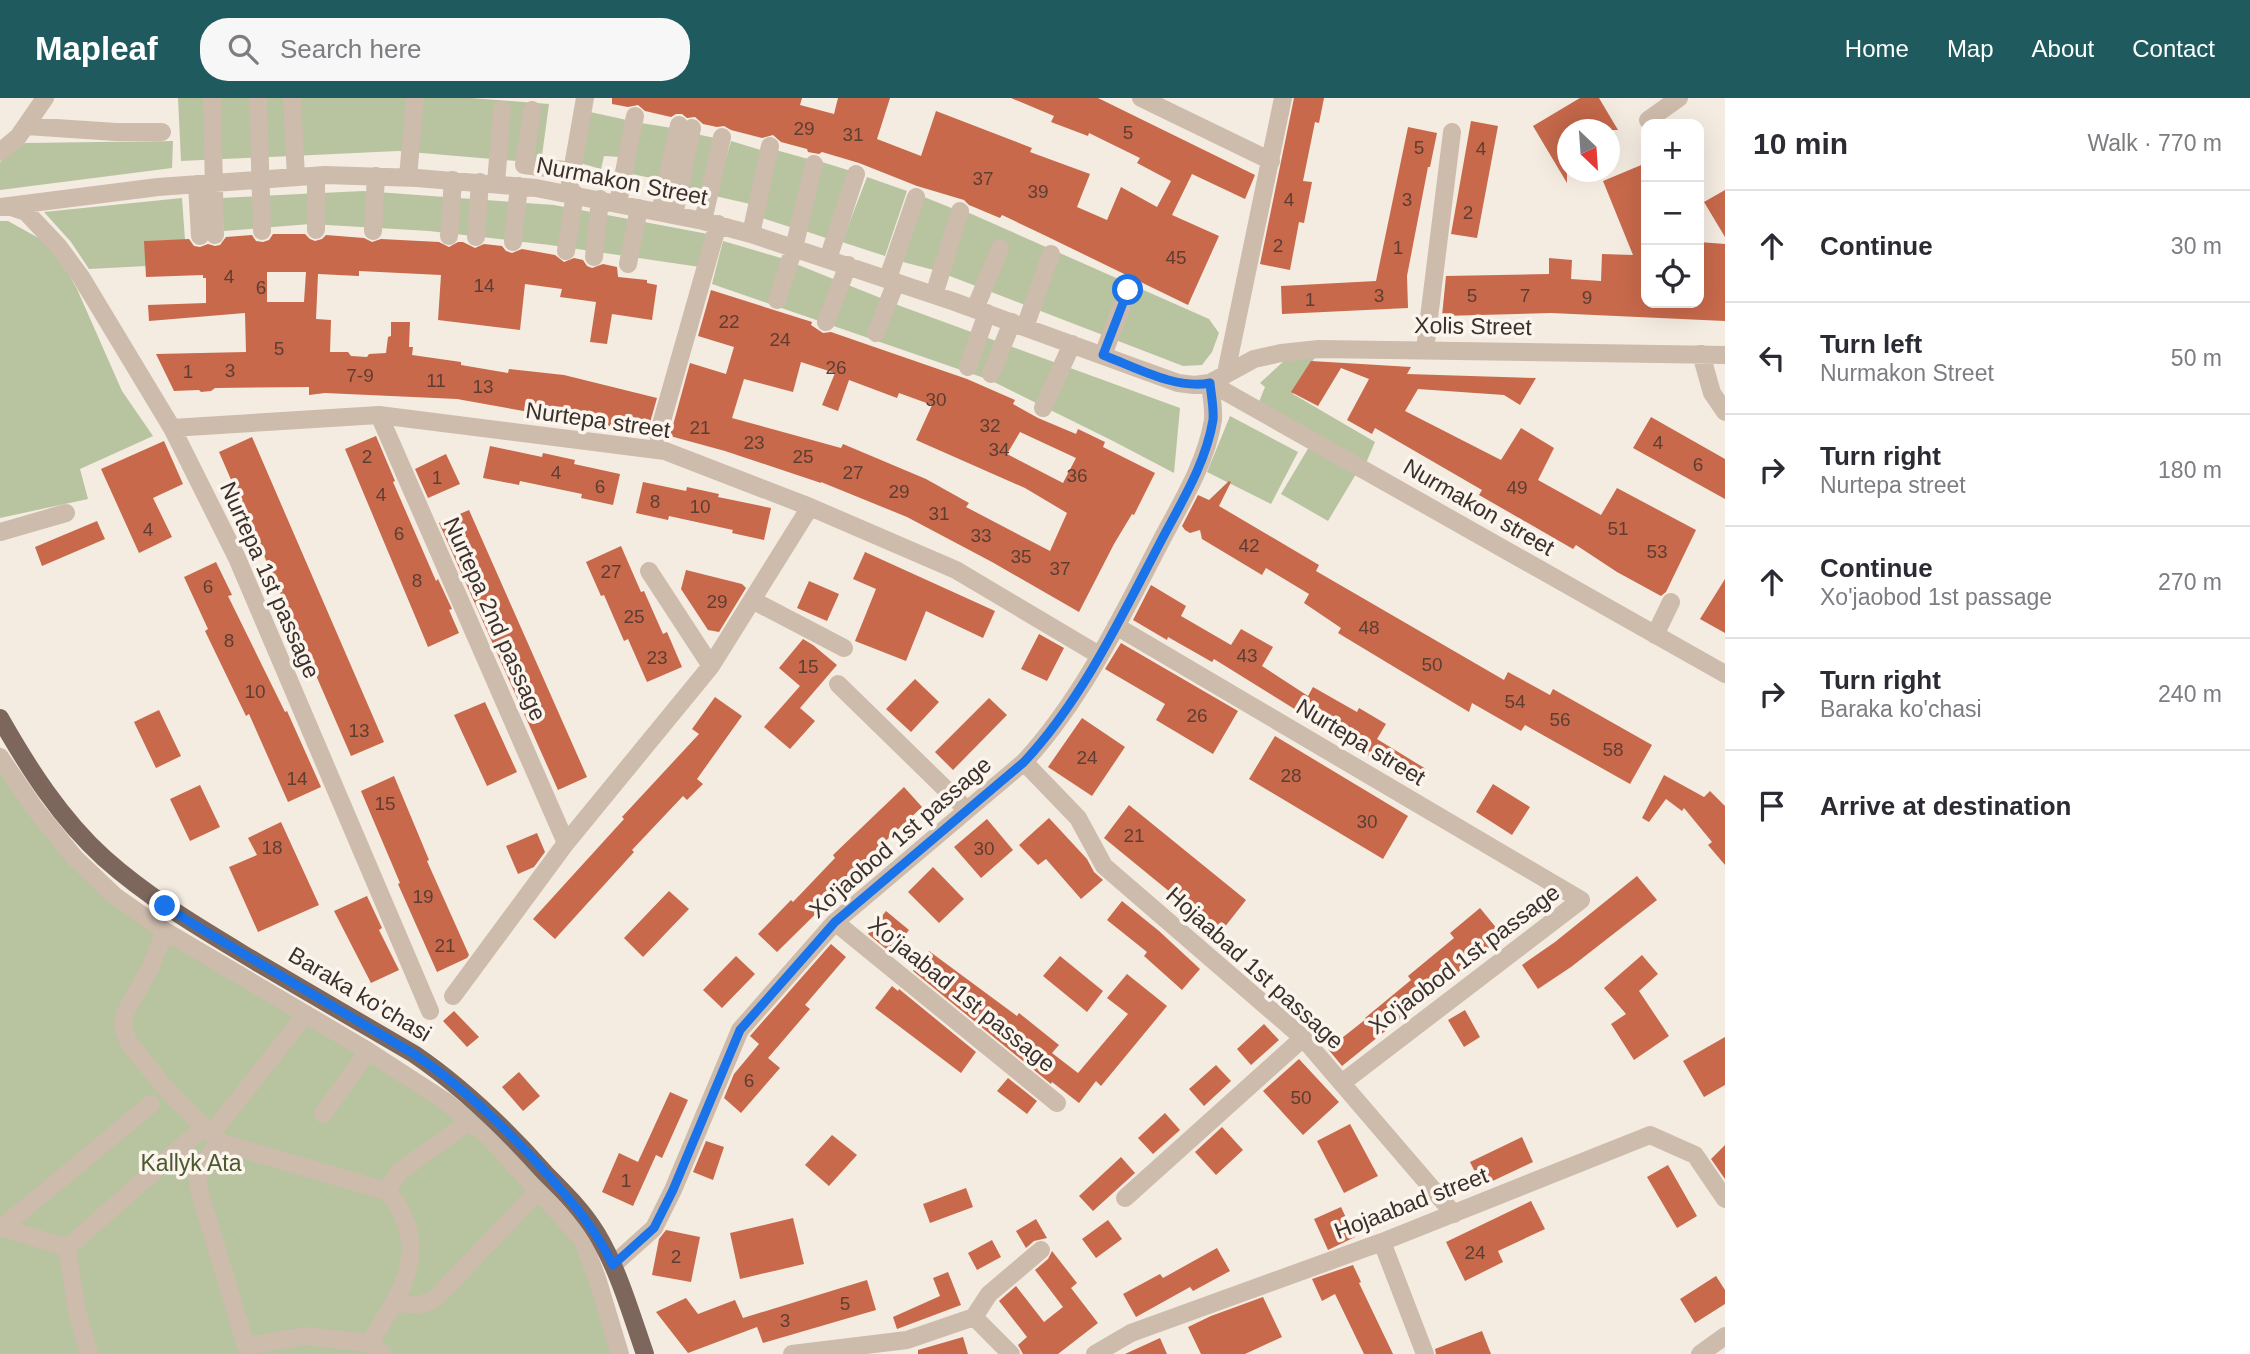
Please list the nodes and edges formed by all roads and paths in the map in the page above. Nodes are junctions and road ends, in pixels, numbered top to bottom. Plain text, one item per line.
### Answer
1 (45, 98) edge
2 (212, 98) edge
3 (258, 98) edge
4 (292, 98) edge
5 (415, 98) edge
6 (585, 98) edge
7 (1141, 98) edge
8 (1283, 98) edge
9 (1679, 98) edge
10 (502, 110) dead end
11 (532, 110) dead end
12 (635, 116) dead end
13 (1649, 119) edge
14 (26, 126) junction
15 (686, 127) dead end
16 (162, 132) dead end
17 (1452, 132) dead end
18 (722, 137) dead end
19 (770, 146) dead end
20 (0, 152) edge
21 (1271, 161) junction
22 (814, 164) dead end
23 (572, 171) junction
24 (856, 174) dead end
25 (316, 176) junction
26 (376, 176) junction
27 (296, 177) junction
28 (408, 177) junction
29 (261, 179) junction
30 (453, 180) junction
31 (205, 183) junction
32 (488, 183) junction
33 (519, 186) junction
34 (572, 194) junction
35 (916, 197) dead end
36 (600, 199) junction
37 (618, 203) junction
38 (4, 206) edge
39 (639, 208) junction
40 (960, 211) dead end
41 (667, 214) junction
42 (710, 223) junction
43 (316, 230) dead end
44 (262, 231) dead end
45 (373, 231) dead end
46 (751, 234) junction
47 (208, 236) dead end
48 (449, 236) dead end
49 (476, 237) dead end
50 (513, 242) dead end
51 (794, 248) junction
52 (1000, 248) dead end
53 (566, 251) dead end
54 (1051, 254) dead end
55 (594, 257) dead end
56 (828, 259) junction
57 (628, 264) dead end
58 (848, 265) junction
59 (892, 280) junction
60 (1128, 290) dead end
61 (934, 295) junction
62 (777, 300) dead end
63 (981, 311) junction
64 (826, 322) dead end
65 (1018, 325) junction
66 (876, 333) dead end
67 (1072, 344) junction
68 (1425, 350) junction
69 (1701, 354) junction
70 (1103, 355) junction
71 (1725, 355) edge
72 (968, 367) dead end
73 (991, 374) dead end
74 (1218, 378) junction
75 (1043, 408) dead end
76 (1725, 412) edge
77 (379, 415) junction
78 (172, 428) junction
79 (658, 435) dead end
80 (810, 507) junction
81 (66, 513) dead end
82 (0, 532) edge
83 (649, 571) dead end
84 (752, 600) junction
85 (1671, 602) dead end
86 (1116, 626) junction
87 (1655, 635) junction
88 (844, 648) dead end
89 (1099, 655) junction
90 (711, 666) junction
91 (1725, 674) edge
92 (838, 684) dead end
93 (0, 718) edge
94 (0, 757) edge
95 (1024, 762) junction
96 (967, 810) junction
97 (566, 842) junction
98 (1581, 900) joint
99 (835, 922) junction
100 (165, 931) junction
101 (453, 996) dead end
102 (430, 1011) dead end
103 (306, 1014) junction
104 (1303, 1038) junction
105 (369, 1051) junction
106 (1343, 1082) junction
107 (1057, 1103) dead end
108 (151, 1104) dead end
109 (323, 1114) dead end
110 (470, 1121) junction
111 (211, 1134) junction
112 (386, 1191) junction
113 (537, 1192) junction
114 (1125, 1198) dead end
115 (1725, 1199) edge
116 (1454, 1214) junction
117 (1, 1228) edge
118 (1382, 1242) junction
119 (66, 1248) junction
120 (1041, 1250) dead end
121 (613, 1265) junction
122 (395, 1303) junction
123 (974, 1317) junction
124 (1725, 1336) edge
125 (376, 1348) edge
126 (89, 1354) edge
127 (620, 1354) edge
128 (645, 1354) edge
129 (792, 1354) edge
130 (1011, 1354) edge
131 (1095, 1354) edge
132 (1424, 1354) edge
133 (1700, 1354) edge

1 - 14 street
2 - 31 street
3 - 29 street
4 - 27 street
5 - 28 street
6 - 23 street
7 - 21 street
8 - 21 street
9 - 13 street
10 - 32 street
11 - 23 street
12 - 37 street
14 - 16 street
14 - 20 street
15 - 41 street
17 - 68 street
18 - 42 street
19 - 46 street
21 - 74 street
22 - 51 street
23 - 34 street
24 - 56 street
25 - 26 street, Nurmakon Street
25 - 27 street, Nurmakon Street
25 - 43 street
26 - 28 street, Nurmakon Street
26 - 45 street
27 - 29 street, Nurmakon Street
28 - 30 street, Nurmakon Street
29 - 31 street, Nurmakon Street
29 - 44 street
30 - 32 street, Nurmakon Street
30 - 48 street
31 - 38 street, Nurmakon Street
31 - 47 street
32 - 33 street, Nurmakon Street
32 - 49 street
33 - 34 street, Nurmakon Street
33 - 50 street
34 - 36 street, Nurmakon Street
34 - 53 street
35 - 59 street
36 - 37 street, Nurmakon Street
36 - 55 street
37 - 39 street, Nurmakon Street
38 - 78 street, Nurtepa 1st passage
39 - 41 street, Nurmakon Street
39 - 57 street
40 - 61 street
41 - 42 street, Nurmakon Street
42 - 46 street, Nurmakon Street
42 - 79 street
46 - 51 street, Nurmakon Street
51 - 56 street, Nurmakon Street
51 - 62 street
52 - 63 street
54 - 65 street
56 - 58 street, Nurmakon Street
58 - 59 street, Nurmakon Street
58 - 64 street
59 - 61 street, Nurmakon Street
59 - 66 street
60 - 70 street
61 - 63 street, Nurmakon Street
63 - 65 street, Nurmakon Street
63 - 72 street
65 - 67 street, Nurmakon Street
65 - 73 street
67 - 70 street, Nurmakon Street
67 - 75 street
68 - 69 street, Xolis Street
68 - 74 street, Xolis Street
69 - 71 street, Xolis Street
69 - 76 street
70 - 74 street, Nurmakon Street
74 - 86 street
74 - 87 street, Nurmakon street
77 - 78 street, Nurtepa street
77 - 80 street, Nurtepa street
77 - 97 street, Nurtepa 2nd passage
78 - 102 street, Nurtepa 1st passage
80 - 84 street
80 - 89 street, Nurtepa street
81 - 82 street
83 - 90 street
84 - 88 street
84 - 90 street
85 - 87 street
86 - 89 street
86 - 98 street, Nurtepa street
87 - 91 street, Nurmakon street
89 - 95 street
90 - 97 street
92 - 96 street
93 - 121 main road, Baraka ko'chasi
94 - 100 street
95 - 96 street, Xo'jaobod 1st passage
95 - 104 street, Hojaabad 1st passage
96 - 99 street, Xo'jaobod 1st passage
97 - 101 street
98 - 106 street, Xo'jaobod 1st passage
99 - 107 street, Xo'jaаbаd 1st passage
99 - 121 street, Xo'jaobod 1st passage
100 - 103 street
100 - 111 street
103 - 105 street
103 - 111 street
104 - 106 street, Hojaabad 1st passage
104 - 114 street
105 - 109 street
105 - 110 street
106 - 116 street, Hojaabad 1st passage
108 - 117 street
110 - 112 street
110 - 113 street
111 - 112 street
111 - 119 street
111 - 125 street
112 - 122 street
113 - 122 street
113 - 127 street
115 - 116 street, Hojaabad street
116 - 118 street, Hojaabad street
117 - 119 street
118 - 131 street, Hojaabad street
118 - 132 street
119 - 126 street
120 - 123 street
121 - 128 main road, Baraka ko'chasi
122 - 125 street
123 - 129 street
123 - 130 street
124 - 133 street

